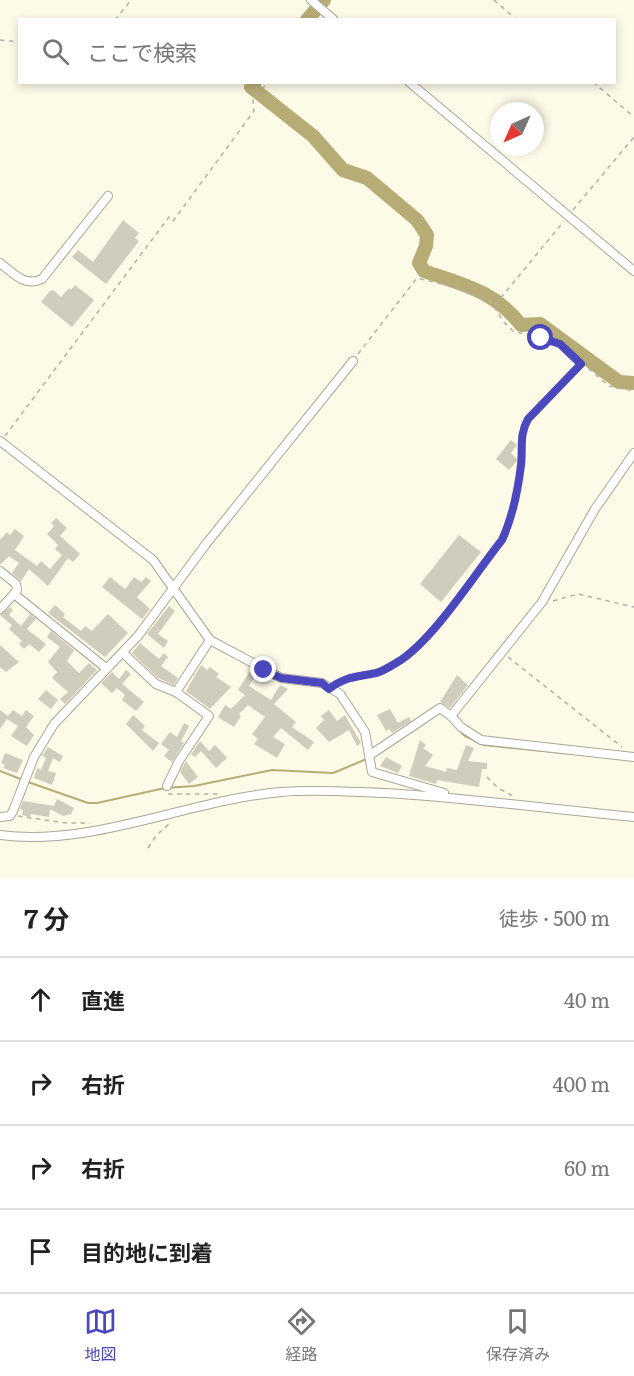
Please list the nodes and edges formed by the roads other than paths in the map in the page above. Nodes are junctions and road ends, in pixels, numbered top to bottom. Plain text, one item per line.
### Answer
1 (311, 0) edge
2 (332, 18) edge
3 (411, 84) edge
4 (108, 196) dead end
5 (0, 263) edge
6 (634, 271) edge
7 (353, 361) road end
8 (0, 442) edge
9 (634, 453) edge
10 (0, 572) edge
11 (173, 588) junction
12 (14, 594) junction
13 (0, 609) edge
14 (210, 640) junction
15 (123, 653) junction
16 (106, 668) junction
17 (176, 692) junction
18 (451, 716) junction
19 (633, 756) edge
20 (370, 757) junction
21 (167, 788) road end
22 (466, 798) junction
23 (0, 817) edge
24 (634, 817) edge
25 (0, 835) edge

1 - 2 street
3 - 6 street
4 - 5 street
7 - 11 street
8 - 11 street
9 - 18 street
10 - 12 street
11 - 14 street
11 - 15 street
12 - 13 street
12 - 16 street
14 - 17 street
14 - 20 street
15 - 16 street
15 - 17 street
16 - 23 street
17 - 21 street
18 - 19 street
18 - 20 street
20 - 22 street
22 - 24 street
22 - 25 street

